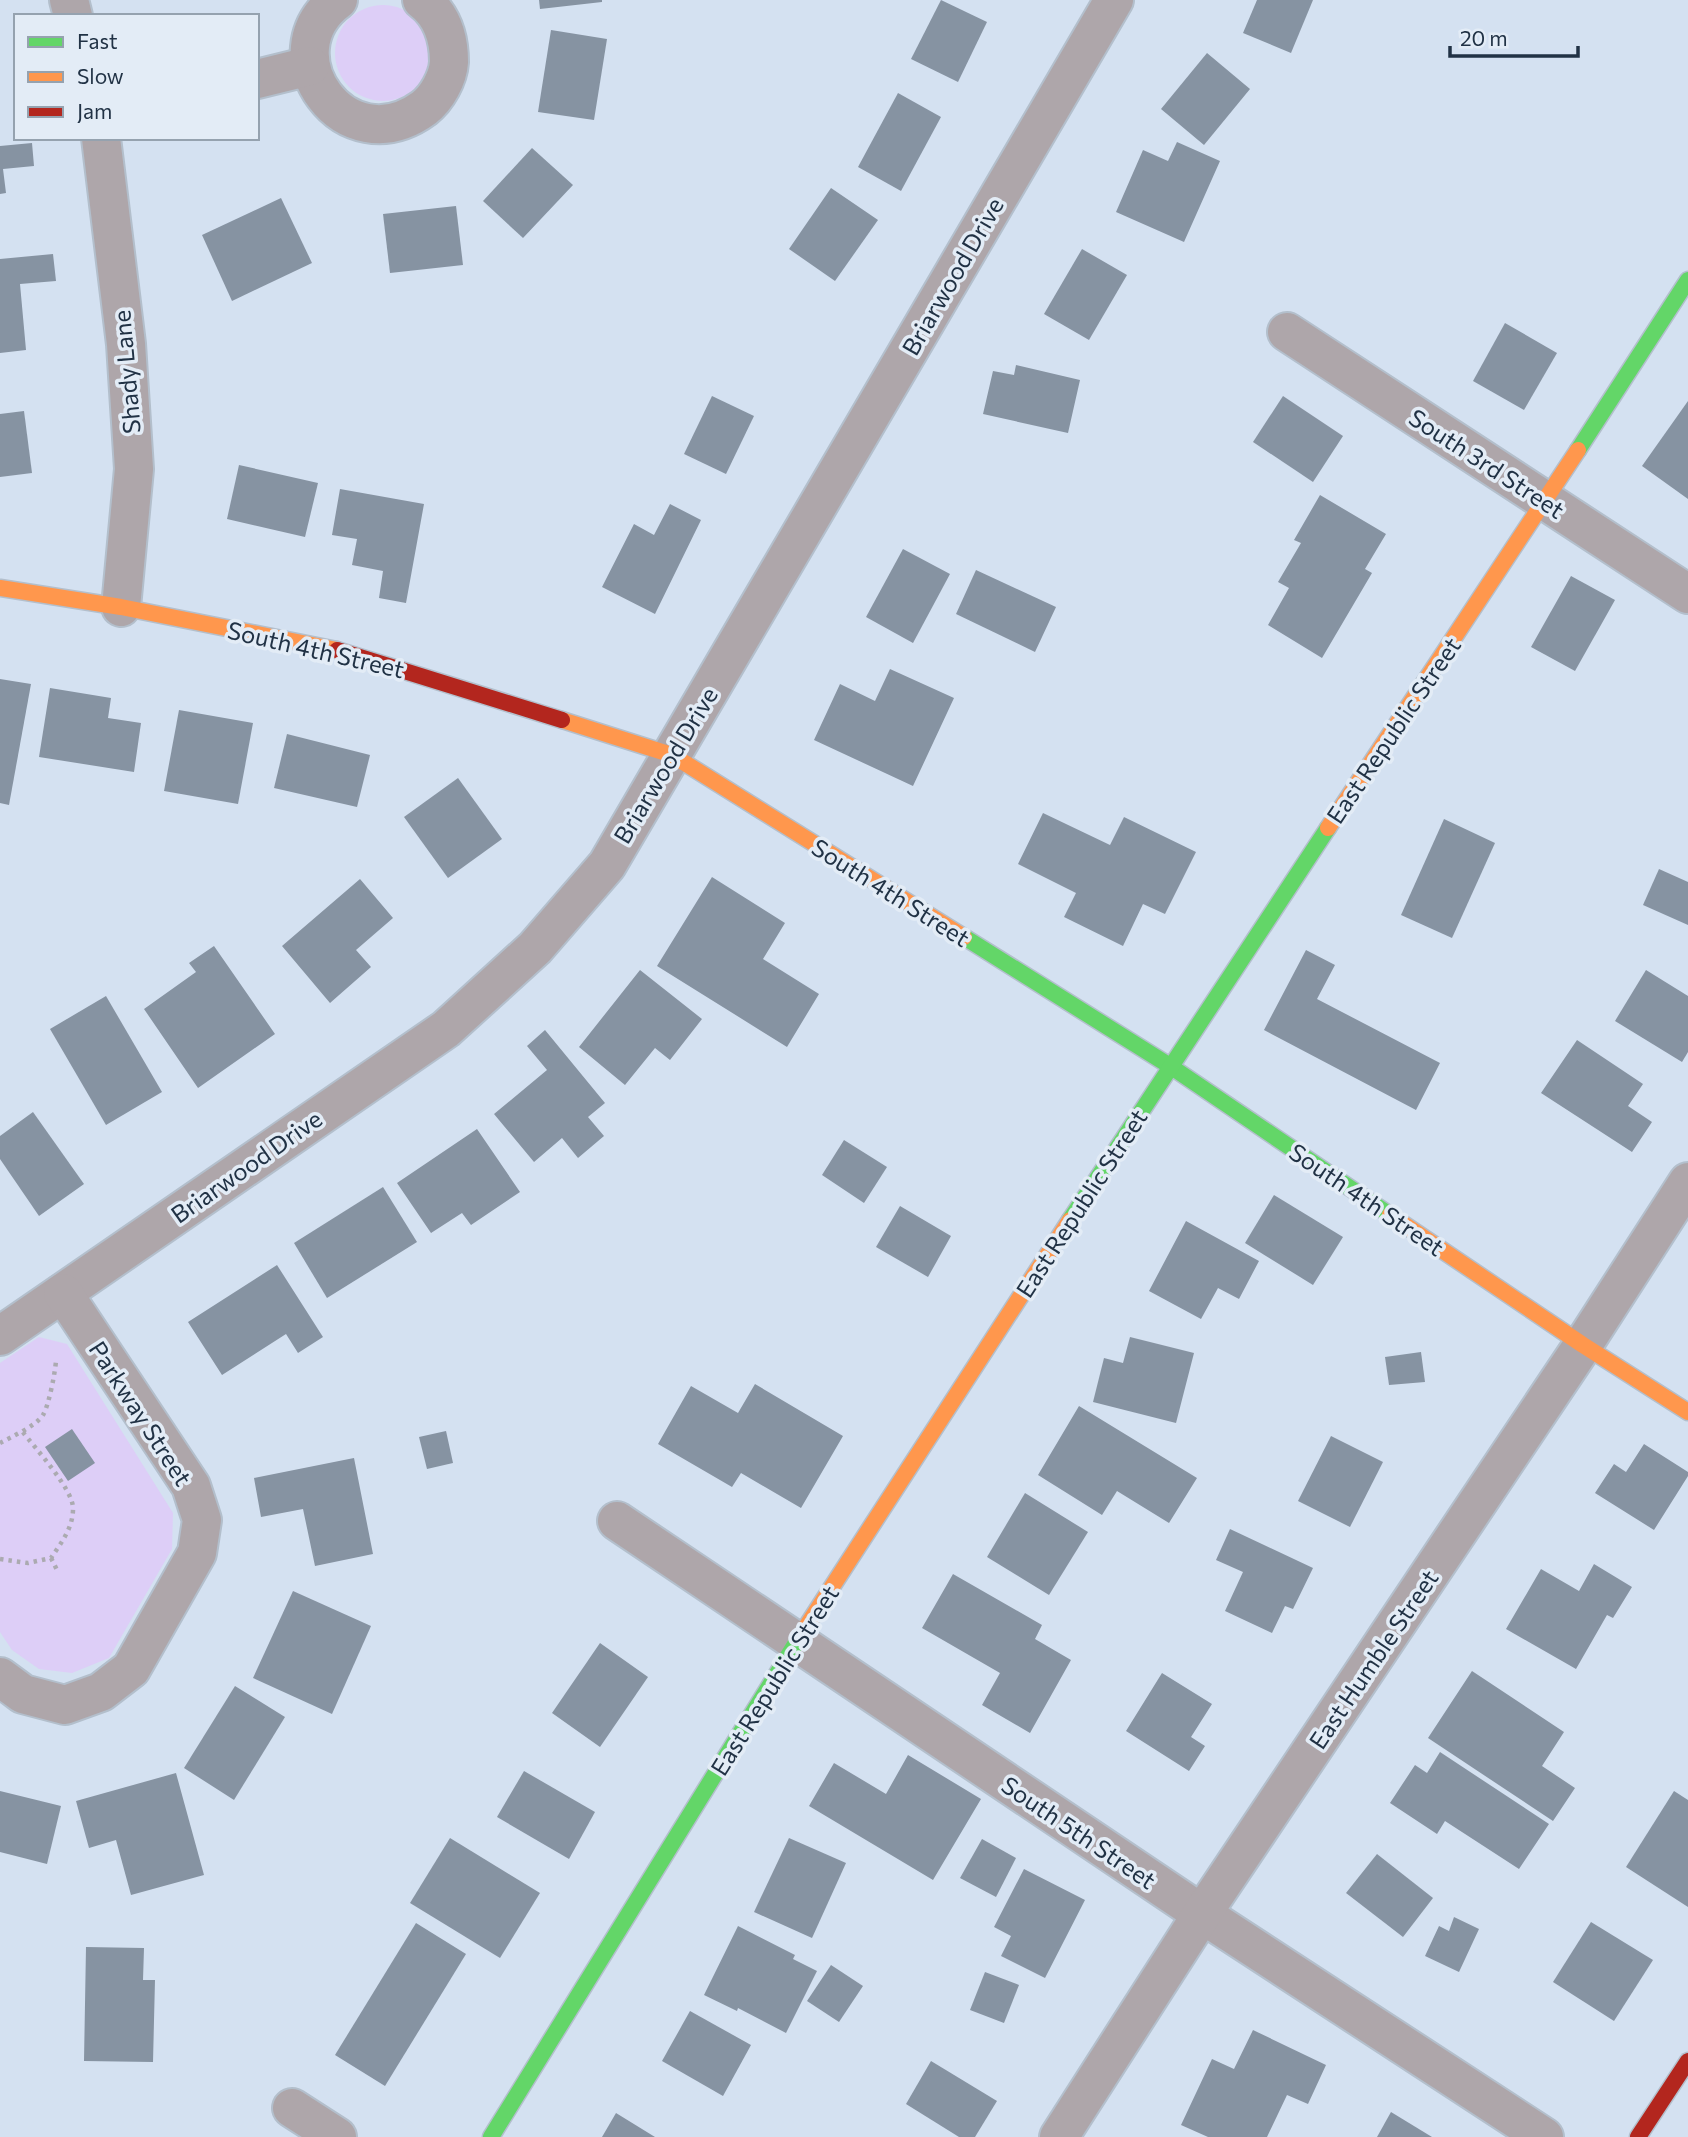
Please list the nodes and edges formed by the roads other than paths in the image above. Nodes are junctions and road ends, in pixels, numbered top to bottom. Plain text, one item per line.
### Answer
1 (338, 0) edge
2 (422, 0) edge
3 (1114, 0) edge
4 (310, 66) junction
5 (259, 79) edge
6 (101, 140) edge
7 (1688, 280) edge
8 (1287, 332) dead end
9 (1545, 501) junction
10 (0, 588) edge
11 (1688, 594) edge
12 (121, 607) junction
13 (672, 755) junction
14 (1170, 1066) junction
15 (1688, 1182) edge
16 (63, 1293) junction
17 (0, 1336) edge
18 (1583, 1345) junction
19 (1688, 1412) edge
20 (617, 1521) dead end
21 (796, 1642) junction
22 (0, 1677) edge
23 (1202, 1914) junction
24 (1688, 2061) edge
25 (292, 2108) dead end
26 (337, 2137) edge
27 (491, 2137) edge
28 (1059, 2137) edge
29 (1544, 2137) edge
30 (1638, 2137) edge

1 - 4 street
2 - 4 street
3 - 13 street, Briarwood Drive
4 - 5 street
6 - 12 street, Shady Lane
7 - 9 street, East Republic Street
8 - 9 street, South 3rd Street
9 - 11 street, South 3rd Street
9 - 14 street, East Republic Street
10 - 12 street, South 4th Street
12 - 13 street, South 4th Street
13 - 14 street, South 4th Street
13 - 16 street, Briarwood Drive
14 - 18 street, South 4th Street
14 - 21 street, East Republic Street
15 - 18 street, East Humble Street
16 - 17 street, Briarwood Drive
16 - 22 street, Parkway Street
18 - 19 street, South 4th Street
18 - 23 street, East Humble Street
20 - 21 street, South 5th Street
21 - 23 street, South 5th Street
21 - 27 street, East Republic Street
23 - 28 street, East Humble Street
23 - 29 street, South 5th Street
24 - 30 street
25 - 26 street

